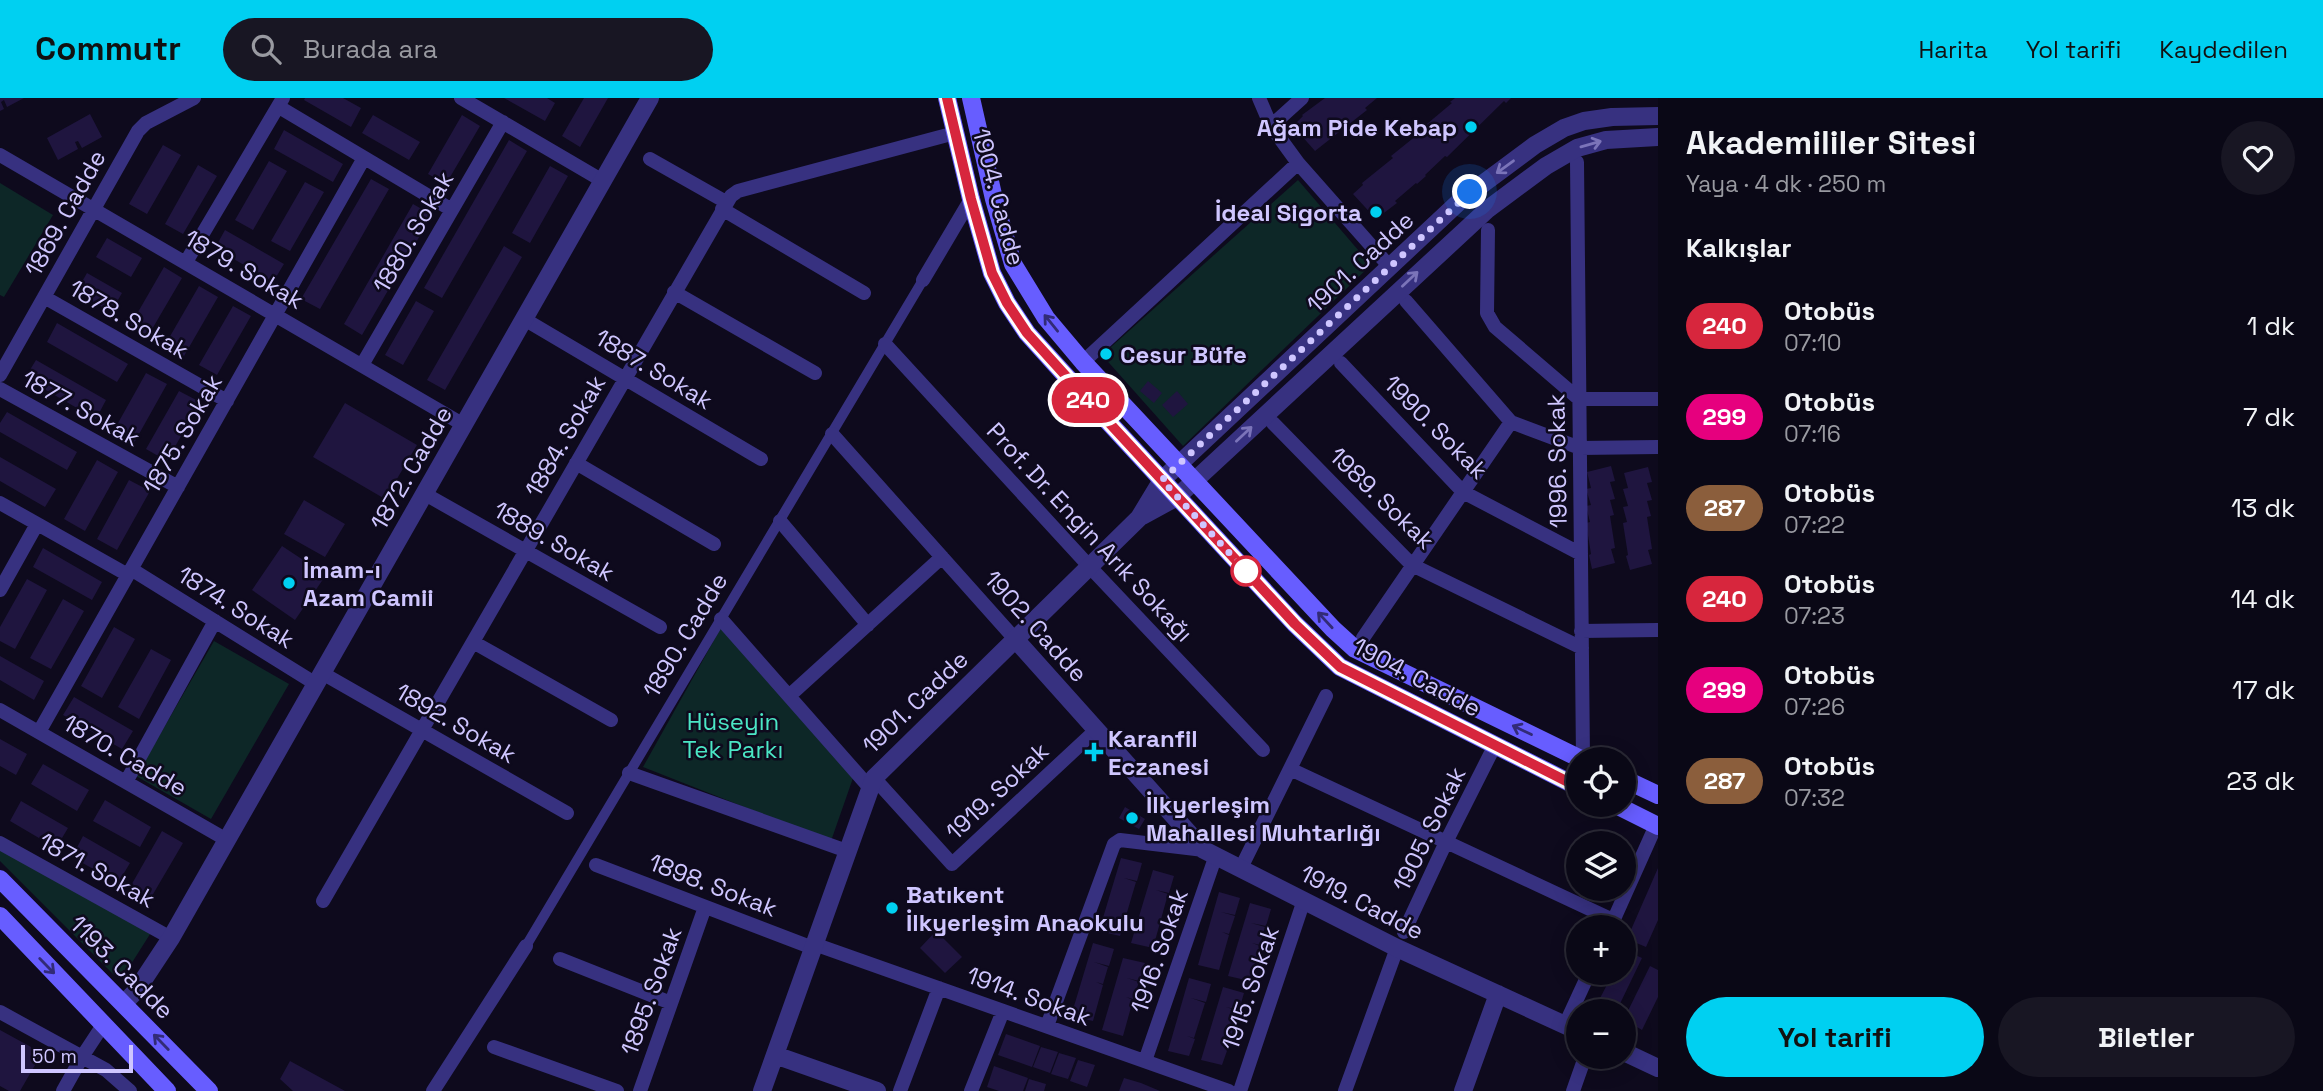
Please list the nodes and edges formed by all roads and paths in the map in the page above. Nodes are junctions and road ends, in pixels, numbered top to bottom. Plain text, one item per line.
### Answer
1 (194, 98) edge
2 (461, 98) edge
3 (650, 98) edge
4 (947, 98) edge
5 (971, 98) edge
6 (1259, 98) edge
7 (1302, 98) edge
8 (281, 103) edge
9 (1658, 116) edge
10 (503, 122) junction
11 (1271, 126) junction
12 (955, 133) junction
13 (1658, 137) edge
14 (0, 155) edge
15 (365, 158) junction
16 (650, 159) dead end
17 (1577, 162) dead end
18 (1298, 163) junction
19 (603, 181) junction
20 (971, 199) junction
21 (724, 205) junction
22 (94, 208) junction
23 (452, 209) junction
24 (1488, 230) dead end
25 (186, 262) junction
26 (1390, 267) junction
27 (923, 280) joint
28 (674, 292) junction
29 (864, 293) dead end
30 (44, 297) junction
31 (1406, 301) dead end
32 (276, 314) junction
33 (524, 319) junction
34 (885, 344) junction
35 (1083, 362) junction
36 (1341, 363) dead end
37 (362, 365) junction
38 (815, 373) dead end
39 (0, 376) edge
40 (625, 379) junction
41 (0, 389) edge
42 (1579, 399) junction
43 (1658, 399) edge
44 (227, 401) junction
45 (1511, 422) junction
46 (1273, 423) dead end
47 (464, 425) junction
48 (832, 434) junction
49 (1658, 447) edge
50 (1580, 448) junction
51 (761, 459) dead end
52 (576, 463) junction
53 (1179, 464) junction
54 (1162, 480) junction
55 (1195, 481) junction
56 (178, 487) junction
57 (1463, 492) junction
58 (425, 494) junction
59 (1177, 497) junction
60 (0, 503) edge
61 (1139, 518) junction
62 (780, 521) junction
63 (37, 524) junction
64 (714, 544) dead end
65 (525, 551) junction
66 (1581, 554) junction
67 (942, 558) junction
68 (1412, 565) junction
69 (1089, 566) junction
70 (130, 572) junction
71 (0, 590) edge
72 (721, 619) junction
73 (215, 621) junction
74 (868, 625) junction
75 (660, 628) dead end
76 (1658, 630) edge
77 (1581, 631) junction
78 (1363, 638) dead end
79 (1015, 639) junction
80 (473, 642) junction
81 (1582, 648) junction
82 (319, 678) junction
83 (789, 696) junction
84 (1325, 696) dead end
85 (0, 710) edge
86 (611, 720) dead end
87 (422, 730) junction
88 (1096, 730) junction
89 (39, 732) junction
90 (1495, 745) junction
91 (1583, 747) edge
92 (1262, 750) dead end
93 (1566, 751) edge
94 (1290, 769) junction
95 (629, 773) junction
96 (1566, 780) edge
97 (126, 782) junction
98 (872, 783) junction
99 (1636, 785) edge
100 (1658, 795) edge
101 (567, 813) dead end
102 (1636, 815) edge
103 (1657, 825) edge
104 (227, 840) junction
105 (1446, 842) junction
106 (0, 843) edge
107 (848, 852) junction
108 (1210, 853) junction
109 (596, 865) dead end
110 (1241, 868) junction
111 (0, 879) edge
112 (1304, 900) junction
113 (323, 901) dead end
114 (705, 907) junction
115 (1593, 915) edge
116 (1615, 915) edge
117 (0, 916) edge
118 (171, 938) junction
119 (1400, 940) junction
120 (526, 946) joint
121 (814, 946) junction
122 (560, 959) dead end
123 (939, 988) junction
124 (1498, 994) junction
125 (124, 1003) junction
126 (671, 1003) junction
127 (1003, 1011) junction
128 (0, 1012) edge
129 (103, 1025) junction
130 (1566, 1025) edge
131 (1047, 1026) junction
132 (494, 1047) dead end
133 (775, 1055) junction
134 (82, 1057) junction
135 (1636, 1058) edge
136 (1145, 1061) junction
137 (1658, 1068) edge
138 (1581, 1069) edge
139 (63, 1091) edge
140 (130, 1091) edge
141 (167, 1091) edge
142 (209, 1091) edge
143 (433, 1091) edge
144 (617, 1091) edge
145 (639, 1091) edge
146 (762, 1091) edge
147 (877, 1091) edge
148 (900, 1091) edge
149 (971, 1091) edge
150 (1229, 1091) edge
151 (1240, 1091) edge
152 (1345, 1091) edge
153 (1463, 1091) edge
154 (1573, 1091) edge

1 - 22 street, 1869. Cadde
2 - 10 street
3 - 19 street, 1872. Cadde
4 - 12 main road, 1904. Cadde
35 -> 5 main road, 1904. Cadde
6 - 11 street
7 - 11 street
8 - 15 street
8 - 25 street
9 -> 26 street, 1901. Cadde
10 - 19 street
10 - 23 street, 1880. Sokak
11 - 18 street
12 - 20 main road, 1904. Cadde
12 - 21 street
55 -> 13 street, 1901. Cadde
14 - 22 street, 1879. Sokak
15 - 23 street
15 - 32 street, 1875. Sokak
16 - 21 street
17 - 42 street, 1996. Sokak
18 - 26 street
18 - 35 street
19 - 33 street, 1872. Cadde
20 - 27 street, 1890. Cadde
20 - 54 main road, 1904. Cadde
21 - 28 street, 1884. Sokak
21 - 29 street
22 - 25 street, 1879. Sokak
22 - 30 street, 1869. Cadde
23 - 37 street, 1880. Sokak
24 - 42 street
25 - 32 street, 1879. Sokak
26 - 53 street, 1901. Cadde
27 - 34 street, 1890. Cadde
28 - 38 street
28 - 40 street, 1884. Sokak
30 - 39 street, 1869. Cadde
30 - 44 street, 1878. Sokak
31 - 45 street
32 - 37 street, 1879. Sokak
32 - 44 street, 1875. Sokak
33 - 40 street, 1887. Sokak
33 - 47 street, 1872. Cadde
34 - 48 street, 1890. Cadde
34 - 69 street, Prof. Dr. Engin Arık Sokağı
35 - 53 main road, 1904. Cadde
36 - 57 street, 1990. Sokak
37 - 47 street, 1879. Sokak
40 - 51 street, 1887. Sokak
40 - 52 street, 1884. Sokak
41 - 56 street, 1877. Sokak
42 - 43 street
42 - 50 street, 1996. Sokak
44 - 56 street, 1875. Sokak
45 - 50 street
45 - 57 street
46 - 68 street, 1989. Sokak
47 - 58 street, 1872. Cadde
48 - 62 street, 1890. Cadde
48 - 67 street, 1902. Cadde
49 - 50 street
50 - 66 street, 1996. Sokak
52 - 64 street
52 - 65 street, 1884. Sokak
53 - 54 street, 1901. Cadde
53 - 55 main road, 1904. Cadde
54 - 59 main road, 1904. Cadde
54 - 61 street, 1901. Cadde
55 - 59 street, 1901. Cadde
93 -> 55 main road, 1904. Cadde
56 - 70 street, 1875. Sokak
57 - 66 street, 1990. Sokak
57 - 68 street
58 - 65 street, 1889. Sokak
58 - 82 street, 1872. Cadde
59 - 61 street, 1901. Cadde
59 - 90 main road, 1904. Cadde
60 - 63 street, 1874. Sokak
61 - 69 street, 1901. Cadde
62 - 72 street, 1890. Cadde
62 - 74 street
63 - 70 street, 1874. Sokak
63 - 71 street
65 - 75 street, 1889. Sokak
65 - 80 street, 1884. Sokak
66 - 77 street, 1996. Sokak
67 - 74 street
67 - 79 street, 1902. Cadde
68 - 78 street
68 - 81 street, 1989. Sokak
69 - 79 street, 1901. Cadde
69 - 92 street, Prof. Dr. Engin Arık Sokağı
70 - 73 street, 1874. Sokak
70 - 89 street, 1875. Sokak
72 - 83 street
72 - 95 street, 1890. Cadde
73 - 82 street, 1874. Sokak
73 - 97 street
74 - 83 street
76 - 77 street
77 - 81 street, 1996. Sokak
79 - 88 street, 1902. Cadde
79 - 98 street, 1901. Cadde
80 - 86 street
80 - 87 street, 1884. Sokak
81 - 91 street, 1996. Sokak
82 - 87 street, 1892. Sokak
82 - 104 street, 1872. Cadde
83 - 98 street
84 - 94 street
85 - 89 street, 1870. Cadde
87 - 101 street, 1892. Sokak
87 - 113 street, 1884. Sokak
88 - 98 street, 1919. Sokak
88 - 108 street, 1902. Cadde
89 - 97 street, 1870. Cadde
90 - 96 main road, 1904. Cadde
90 - 105 street, 1905. Sokak
94 - 105 street
94 - 110 street
95 - 107 street
95 - 120 street, 1890. Cadde
97 - 104 street, 1870. Cadde
98 - 107 street, 1901. Cadde
99 - 100 main road
102 - 103 main road
103 - 116 street
104 - 118 street, 1872. Cadde
105 - 115 street
105 - 119 street, 1905. Sokak
106 - 118 street, 1871. Sokak
107 - 121 street, 1901. Cadde
108 - 110 street, 1919. Cadde
108 - 131 street, 1919. Cadde
108 - 136 street, 1916. Sokak
109 - 114 street, 1898. Sokak
110 - 112 street, 1919. Cadde
111 - 125 main road, 1193. Cadde
112 - 119 street, 1919. Cadde
112 - 151 street, 1915. Sokak
114 - 121 street, 1898. Sokak
114 - 126 street, 1895. Sokak
117 -> 129 main road
118 - 125 street, 1872. Cadde
119 - 124 street, 1919. Cadde
119 - 152 street, 1905. Sokak
120 - 143 street, 1890. Cadde
121 - 123 street, 1914. Sokak
121 - 133 street, 1901. Cadde
122 - 126 street
123 - 127 street, 1914. Sokak
123 - 148 street
124 - 130 street, 1919. Cadde
124 - 153 street
125 - 129 main road
142 -> 125 main road, 1193. Cadde
126 - 145 street, 1895. Sokak
127 - 131 street, 1914. Sokak
127 - 149 street
128 - 134 street
129 - 134 street
129 - 141 main road
131 - 136 street, 1914. Sokak
132 - 144 street
133 - 146 street, 1901. Cadde
133 - 147 street
134 - 139 street
134 - 140 street
135 - 137 street
136 - 150 street, 1914. Sokak
138 - 154 street

